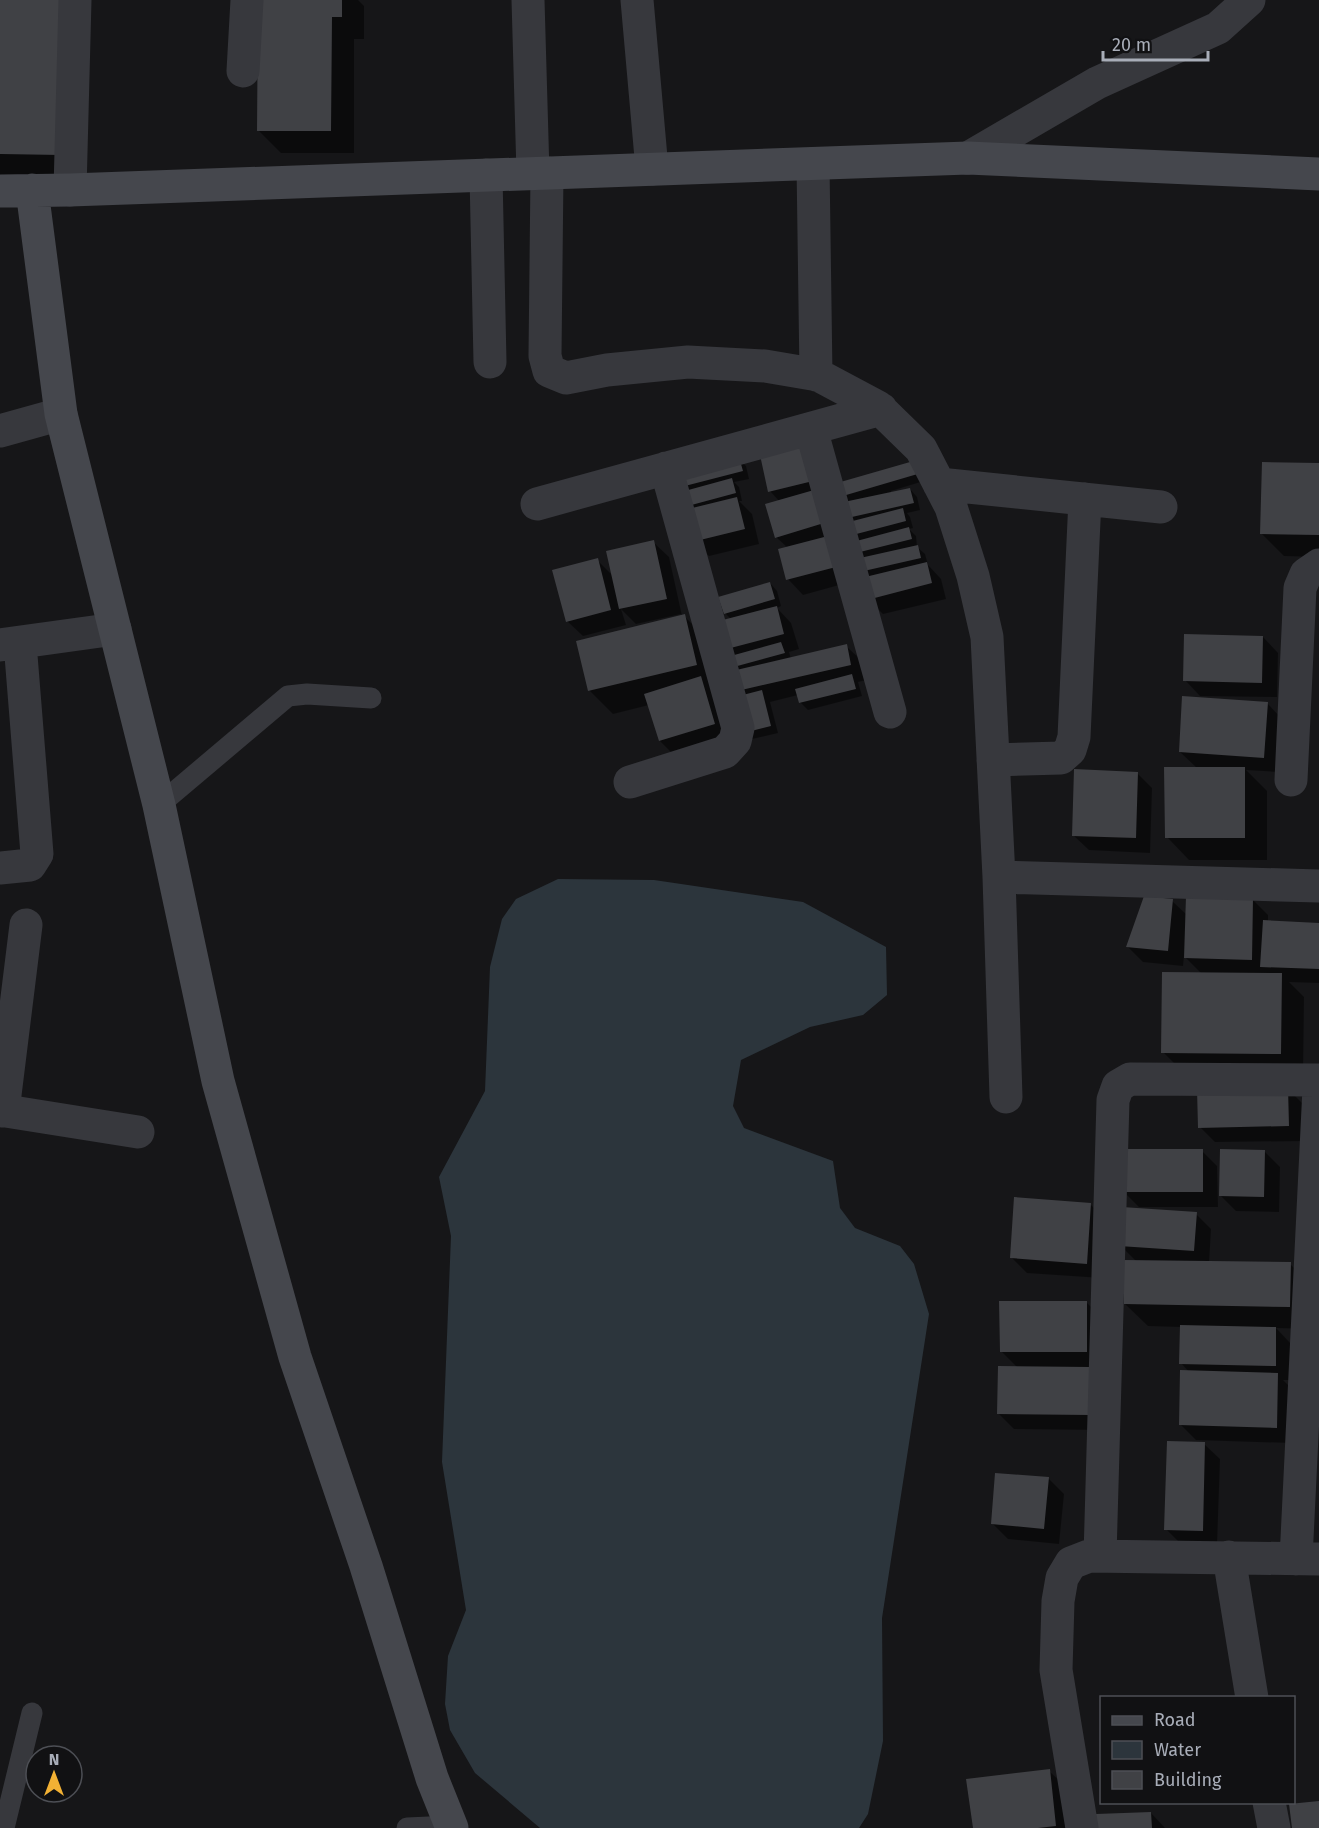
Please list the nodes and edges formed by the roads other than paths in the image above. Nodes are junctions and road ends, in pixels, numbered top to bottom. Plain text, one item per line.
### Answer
1 (75, 0) edge
2 (247, 0) edge
3 (528, 0) edge
4 (637, 0) edge
5 (1249, 0) edge
6 (243, 71) dead end
7 (968, 158) junction
8 (813, 164) junction
9 (652, 169) junction
10 (540, 173) junction
11 (1319, 174) edge
12 (486, 175) junction
13 (32, 190) junction
14 (70, 190) junction
15 (0, 191) edge
16 (490, 362) dead end
17 (816, 375) junction
18 (881, 409) junction
19 (61, 414) junction
20 (811, 429) junction
21 (0, 431) edge
22 (666, 468) junction
23 (939, 484) junction
24 (1085, 499) junction
25 (537, 504) dead end
26 (1161, 507) dead end
27 (1319, 565) edge
28 (115, 629) junction
29 (10, 644) edge
30 (371, 698) dead end
31 (890, 712) dead end
32 (993, 760) junction
33 (1291, 780) dead end
34 (630, 782) dead end
35 (159, 805) junction
36 (0, 868) edge
37 (999, 877) junction
38 (1319, 886) edge
39 (26, 925) dead end
40 (1319, 1080) edge
41 (1319, 1088) edge
42 (1006, 1097) dead end
43 (2, 1111) edge
44 (138, 1132) dead end
45 (1100, 1556) junction
46 (1229, 1557) junction
47 (1308, 1559) edge
48 (1252, 1696) edge
49 (32, 1713) dead end
50 (1269, 1804) edge
51 (452, 1827) edge
52 (4, 1828) edge
53 (407, 1828) edge
54 (1082, 1828) edge
55 (1274, 1828) edge

1 - 14 street
2 - 6 street
3 - 10 street
4 - 9 street
5 - 7 street
7 - 8 street
7 - 11 street
8 - 9 street
8 - 17 street
9 - 10 street
10 - 12 street
10 - 17 street
12 - 14 street
12 - 16 street
13 - 14 street
13 - 15 street
13 - 19 street
17 - 18 street
18 - 20 street
18 - 23 street
19 - 21 street
19 - 28 street
20 - 22 street
20 - 31 street
22 - 25 street
22 - 34 street
23 - 24 street
23 - 32 street
24 - 26 street
24 - 32 street
27 - 33 street
28 - 29 street
28 - 35 street
29 - 36 street
30 - 35 lane
32 - 37 street
35 - 51 street
37 - 38 street
37 - 42 street
39 - 43 street
40 - 45 street
41 - 47 street
43 - 44 street
45 - 46 street
45 - 54 street
46 - 47 street
46 - 48 street
49 - 52 lane
50 - 55 street
51 - 53 lane

